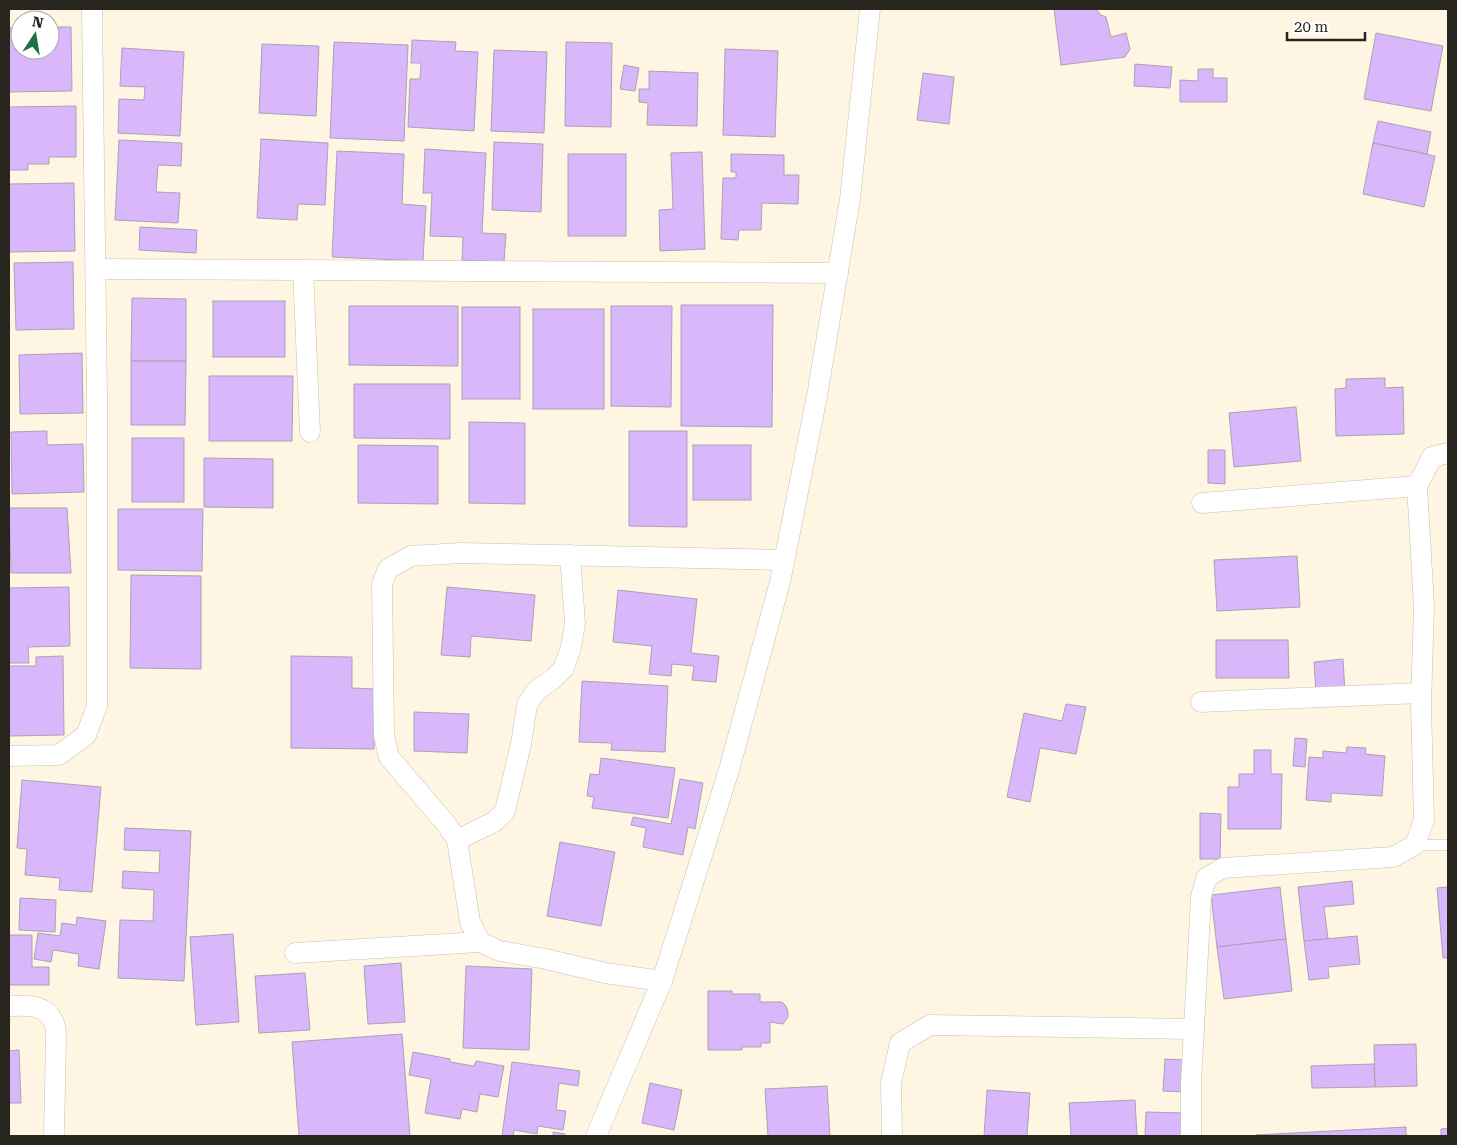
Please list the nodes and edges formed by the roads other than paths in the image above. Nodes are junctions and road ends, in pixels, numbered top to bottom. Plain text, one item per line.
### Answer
1 (92, 9) edge
2 (870, 9) edge
3 (96, 270) junction
4 (303, 270) junction
5 (838, 273) junction
6 (310, 432) dead end
7 (1448, 453) edge
8 (1417, 486) junction
9 (1202, 503) dead end
10 (570, 555) junction
11 (784, 560) junction
12 (1421, 693) junction
13 (1200, 702) dead end
14 (9, 756) edge
15 (457, 840) junction
16 (1415, 845) junction
17 (1448, 845) edge
18 (480, 942) junction
19 (295, 953) dead end
20 (662, 981) junction
21 (9, 1006) edge
22 (1194, 1029) junction
23 (54, 1136) edge
24 (596, 1136) edge
25 (892, 1136) edge
26 (1191, 1136) edge

1 - 3 street
2 - 5 street
3 - 4 street
3 - 14 street
4 - 5 street
4 - 6 street
5 - 11 street
7 - 8 street
8 - 9 street
8 - 12 street
10 - 11 street
10 - 15 street
10 - 15 street
11 - 20 street
12 - 13 street
12 - 16 street
15 - 18 street
16 - 17 lane
16 - 22 street
18 - 19 street
18 - 20 street
20 - 24 street
21 - 23 street
22 - 25 street
22 - 26 street

